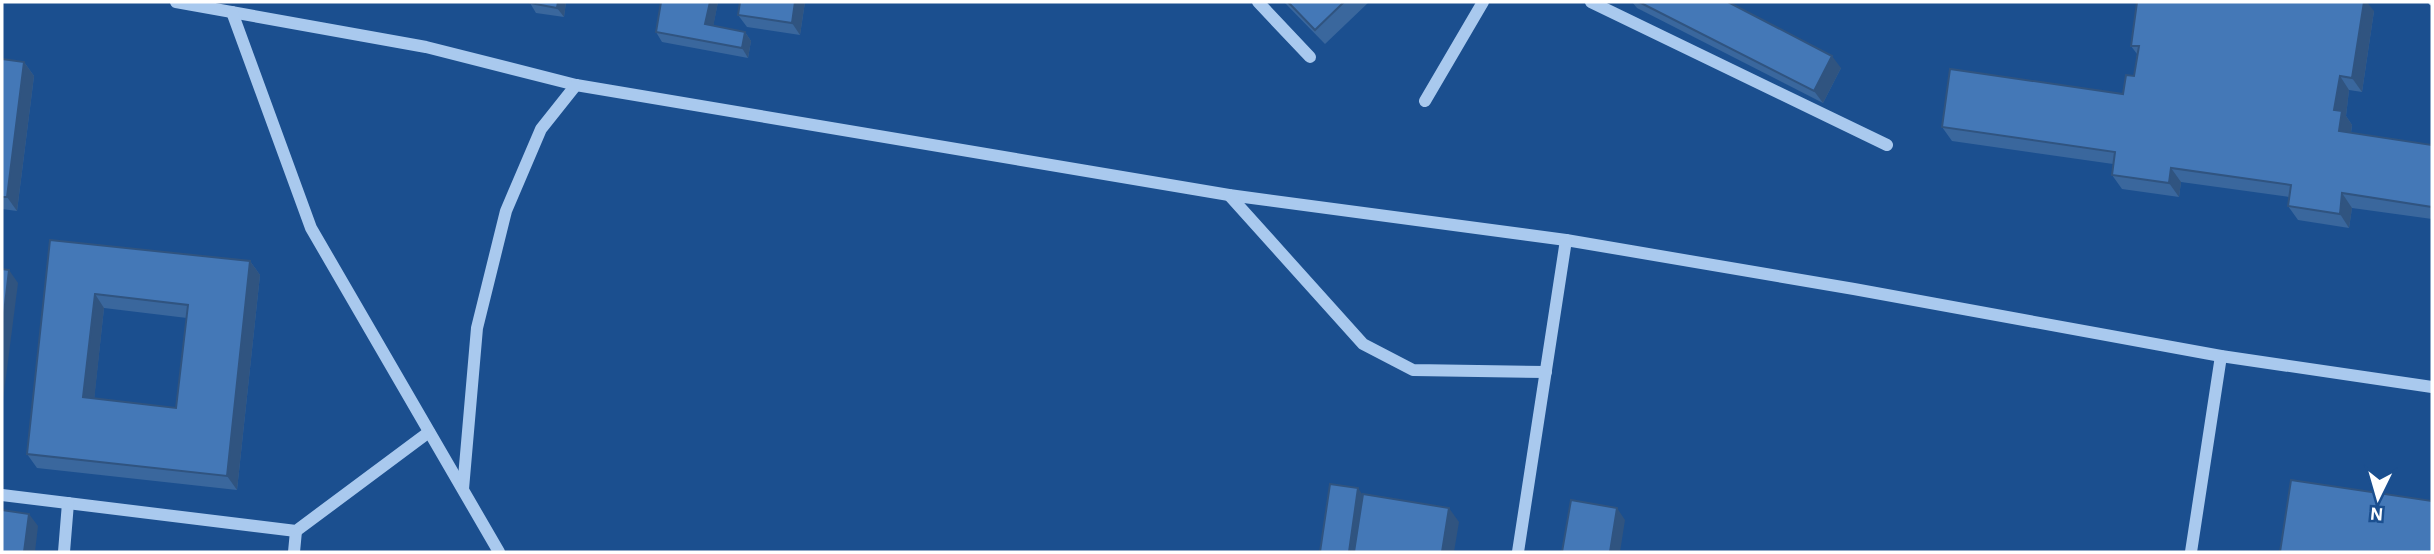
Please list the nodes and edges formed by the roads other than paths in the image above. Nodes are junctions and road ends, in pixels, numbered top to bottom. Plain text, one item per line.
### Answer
1 (176, 2) edge
2 (1258, 2) edge
3 (1483, 2) edge
4 (1591, 2) edge
5 (232, 12) junction
6 (1310, 57) dead end
7 (576, 85) junction
8 (1425, 100) dead end
9 (1887, 145) dead end
10 (1229, 195) junction
11 (1566, 240) junction
12 (2221, 356) junction
13 (1546, 372) junction
14 (2432, 387) edge
15 (429, 432) junction
16 (463, 489) junction
17 (2, 495) edge
18 (68, 503) junction
19 (296, 531) junction
20 (64, 552) edge
21 (294, 552) edge
22 (499, 552) edge
23 (1518, 552) edge
24 (2191, 552) edge

1 - 5 street
2 - 6 street
3 - 8 street
4 - 9 street
5 - 7 street
5 - 15 street
7 - 10 street
7 - 16 street
10 - 11 street
10 - 13 street
11 - 12 street
11 - 13 street
12 - 14 street
12 - 24 street
13 - 23 street
15 - 16 street
15 - 19 street
16 - 22 street
17 - 18 street
18 - 19 street
18 - 20 street
19 - 21 street

